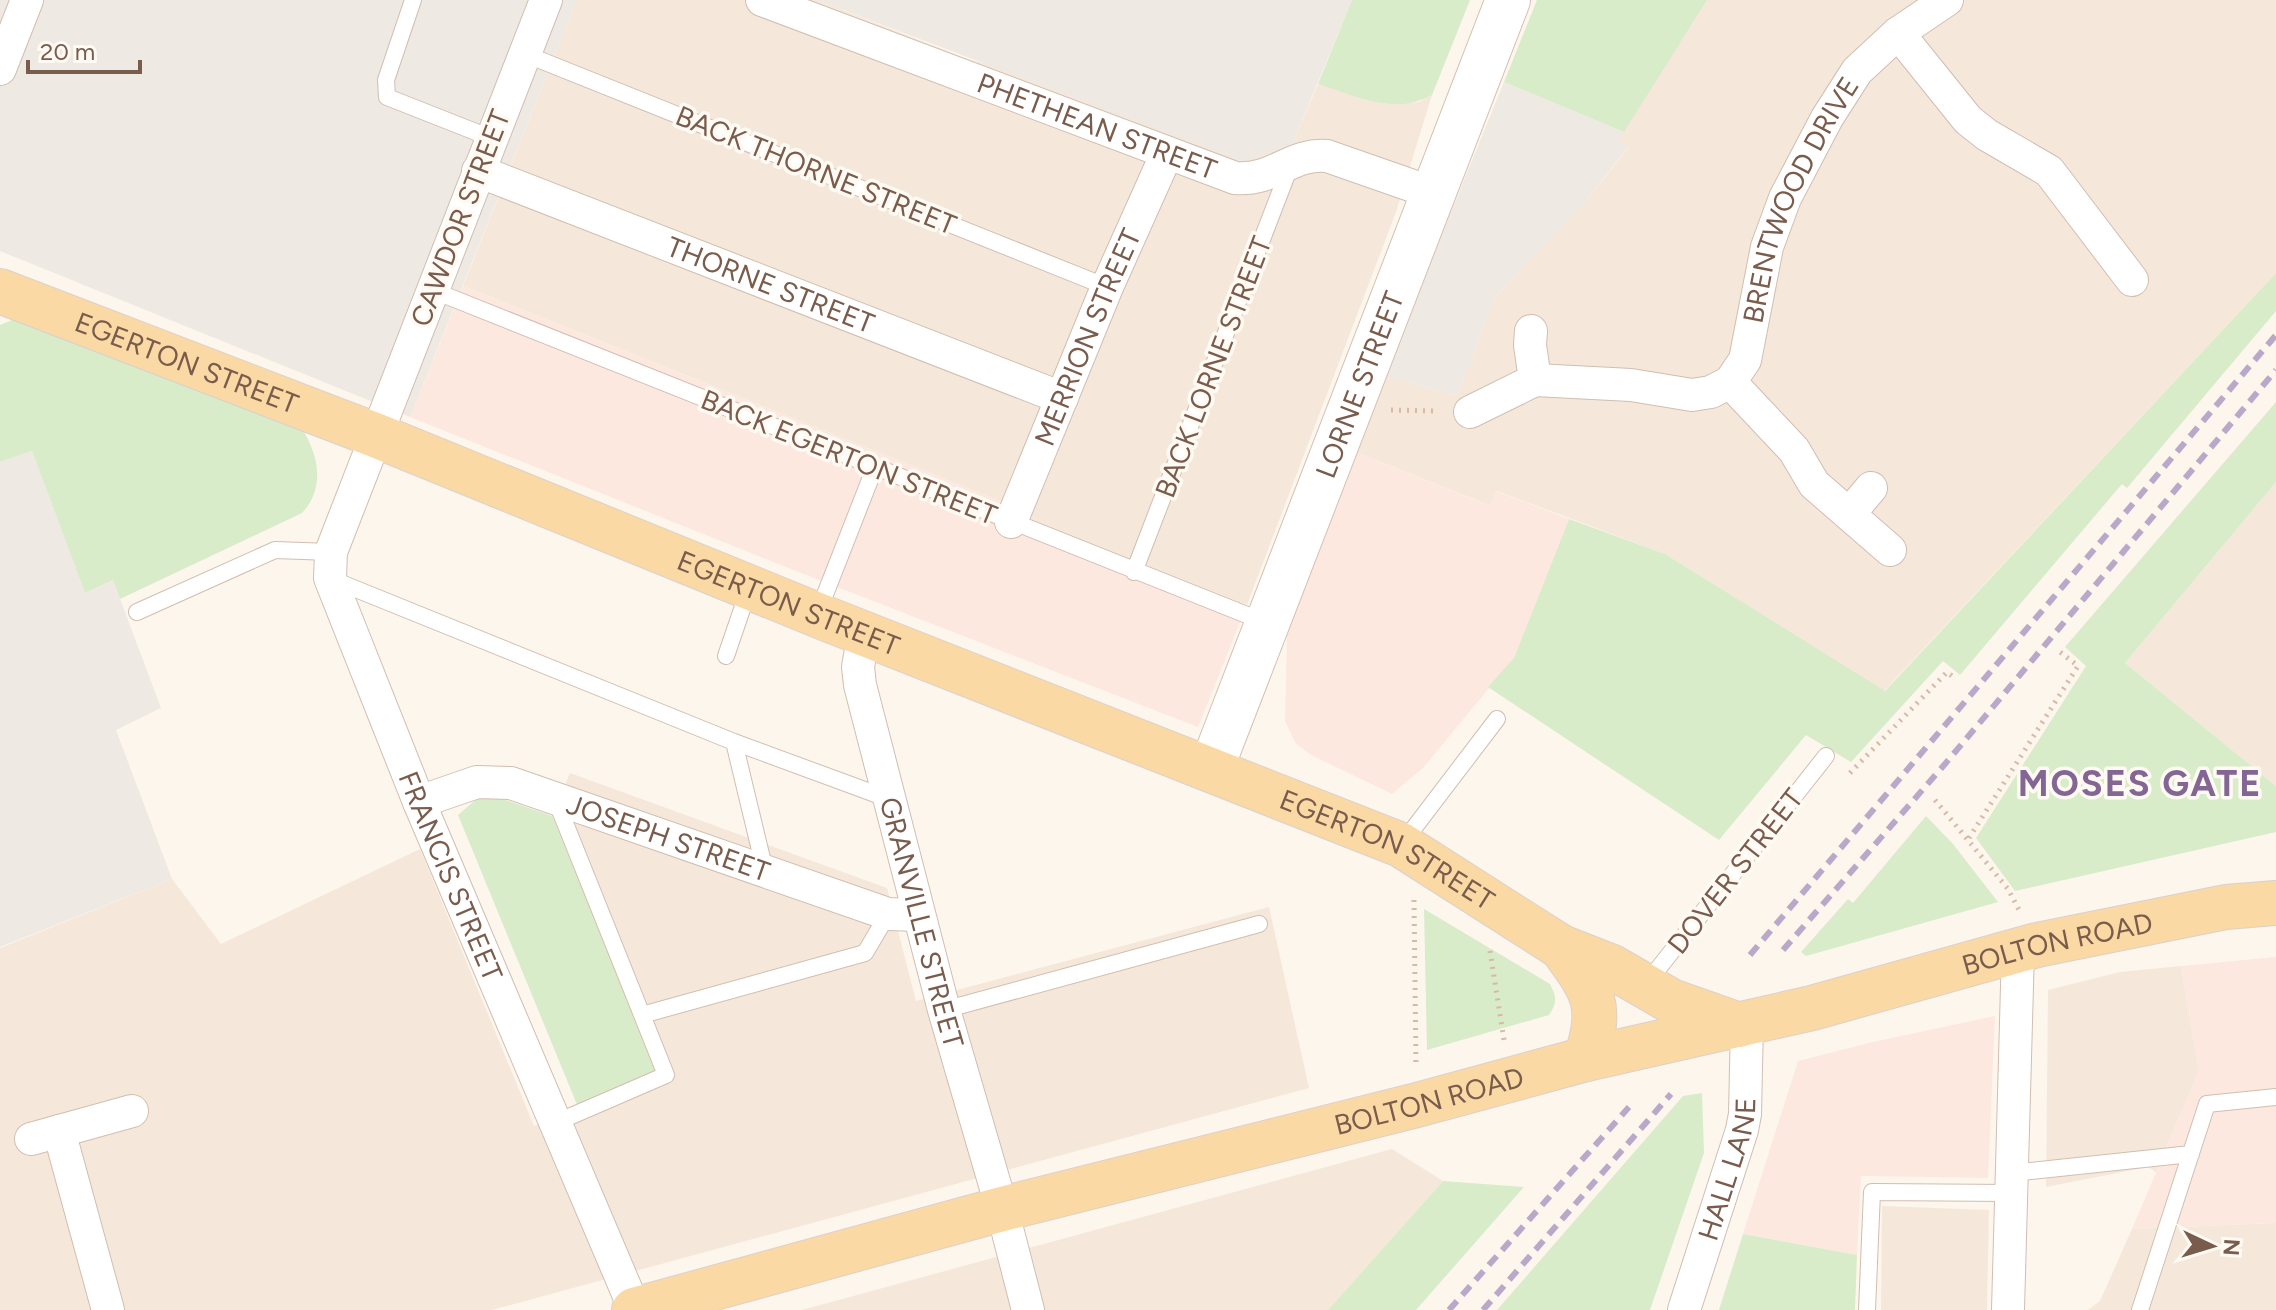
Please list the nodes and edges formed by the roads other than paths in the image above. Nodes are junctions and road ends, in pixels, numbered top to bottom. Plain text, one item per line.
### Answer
1 (27, 0) edge
2 (413, 0) edge
3 (546, 0) edge
4 (762, 0) edge
5 (1508, 0) edge
6 (1947, 0) edge
7 (1898, 33) junction
8 (525, 54) junction
9 (0, 69) edge
10 (491, 138) junction
11 (1167, 153) junction
12 (1292, 162) junction
13 (478, 171) junction
14 (1433, 193) junction
15 (2132, 280) dead end
16 (1107, 287) junction
17 (432, 290) junction
18 (0, 291) edge
19 (1531, 331) dead end
20 (1535, 380) junction
21 (1730, 382) junction
22 (1062, 398) junction
23 (1470, 412) road end
24 (375, 435) junction
25 (875, 467) junction
26 (1871, 488) dead end
27 (1849, 514) junction
28 (1011, 522) junction
29 (1890, 550) dead end
30 (331, 565) junction
31 (1134, 572) junction
32 (750, 588) junction
33 (137, 612) dead end
34 (817, 615) junction
35 (1267, 623) junction
36 (864, 633) junction
37 (726, 656) dead end
38 (1497, 719) dead end
39 (734, 742) junction
40 (1826, 756) dead end
41 (1211, 769) junction
42 (554, 797) junction
43 (889, 799) junction
44 (419, 802) junction
45 (1407, 848) junction
46 (765, 871) junction
47 (2276, 888) edge
48 (2276, 903) edge
49 (2226, 907) junction
50 (904, 914) junction
51 (1259, 924) dead end
52 (1561, 947) junction
53 (2028, 947) junction
54 (1645, 985) junction
55 (944, 1010) junction
56 (642, 1015) junction
57 (1743, 1024) junction
58 (1586, 1059) junction
59 (2276, 1097) edge
60 (132, 1111) dead end
61 (555, 1123) junction
62 (2191, 1154) junction
63 (2012, 1183) junction
64 (1002, 1209) junction
65 (108, 1310) edge
66 (635, 1310) edge
67 (1028, 1310) edge
68 (1684, 1310) edge
69 (1867, 1310) edge
70 (2008, 1310) edge
71 (2140, 1310) edge

1 - 9 street
2 - 10 lane
3 - 8 street, CAWDOR STREET
4 - 11 street, PHETHEAN STREET
5 - 14 street, LORNE STREET
6 - 7 street, BRENTWOOD DRIVE
7 - 15 street
7 - 21 street, BRENTWOOD DRIVE
8 - 10 street, CAWDOR STREET
8 - 16 lane, BACK THORNE STREET
10 - 13 street, CAWDOR STREET
11 - 12 street, PHETHEAN STREET
11 - 16 street, MERRION STREET
12 - 14 street, PHETHEAN STREET
12 - 31 lane, BACK LORNE STREET
13 - 17 street, CAWDOR STREET
13 - 22 street, THORNE STREET
14 - 35 street, LORNE STREET
16 - 22 street, MERRION STREET
17 - 24 street, CAWDOR STREET
17 - 25 lane, BACK EGERTON STREET
18 - 24 main road, EGERTON STREET
19 - 20 street
20 - 21 street
20 - 23 street
21 - 27 street
22 - 28 street, MERRION STREET
24 - 30 street
24 - 32 main road, EGERTON STREET
25 - 28 lane, BACK EGERTON STREET
25 - 34 lane
26 - 27 street
27 - 29 street
28 - 31 lane, BACK EGERTON STREET
30 - 33 lane
30 - 39 lane
30 - 44 street, FRANCIS STREET
31 - 35 lane, BACK EGERTON STREET
32 - 34 main road, EGERTON STREET
32 - 37 lane
34 - 36 main road, EGERTON STREET
35 - 41 street, LORNE STREET
36 - 41 main road, EGERTON STREET
36 - 43 street, GRANVILLE STREET
38 - 45 lane
39 - 43 lane
39 - 46 lane
40 - 54 lane, DOVER STREET
41 - 45 main road, EGERTON STREET
42 - 44 street, JOSEPH STREET
42 - 46 street, JOSEPH STREET
42 - 56 lane
43 - 50 street, GRANVILLE STREET
44 - 61 street, FRANCIS STREET
45 - 52 main road, EGERTON STREET
46 - 50 street, JOSEPH STREET
47 - 49 main road
48 - 49 main road
49 - 53 main road, BOLTON ROAD
50 - 55 street, GRANVILLE STREET
50 - 56 lane
51 - 55 lane
52 - 54 main road, EGERTON STREET
52 - 58 main road, EGERTON STREET
53 - 57 main road, BOLTON ROAD
53 - 63 street
54 - 57 main road, EGERTON STREET
55 - 64 street, GRANVILLE STREET
56 - 61 lane
57 - 58 main road, BOLTON ROAD
57 - 68 street, HALL LANE
58 - 64 main road, BOLTON ROAD
59 - 62 lane
60 - 65 street
61 - 66 street, FRANCIS STREET
62 - 63 lane
62 - 71 lane
63 - 69 lane
63 - 70 street
64 - 66 main road, BOLTON ROAD
64 - 67 street, GRANVILLE STREET

